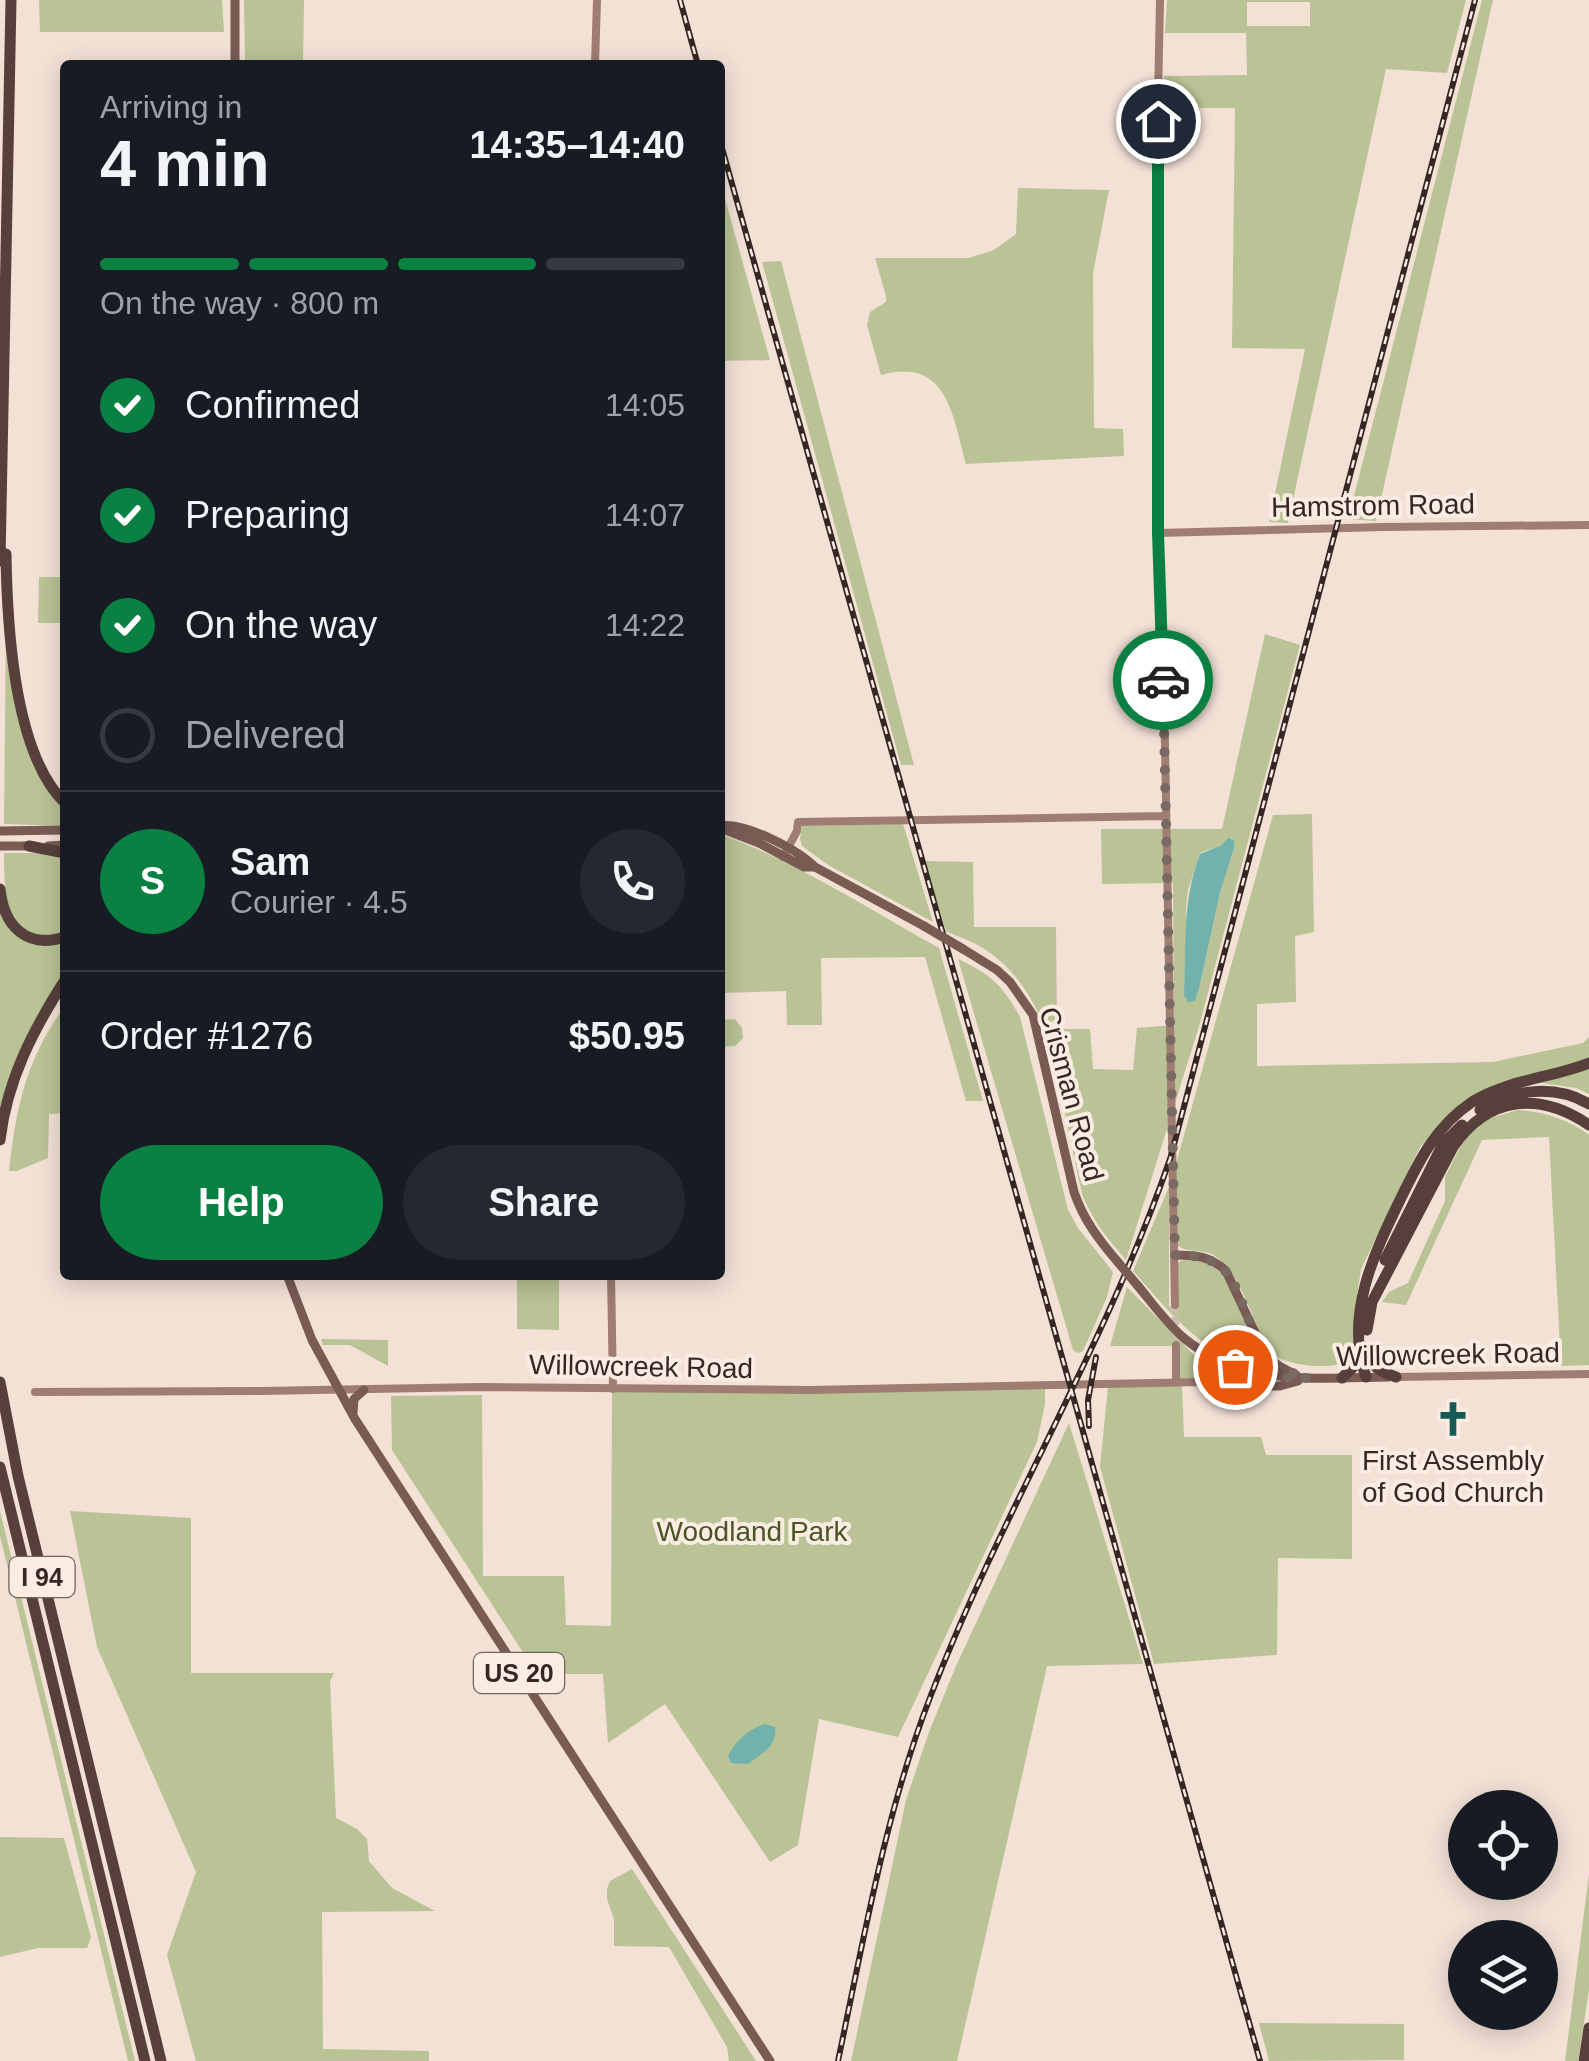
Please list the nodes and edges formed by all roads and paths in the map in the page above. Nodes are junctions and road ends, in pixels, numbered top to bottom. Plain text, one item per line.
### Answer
1 (12, 0) edge
2 (235, 0) edge
3 (597, 0) edge
4 (1160, 0) edge
5 (236, 60) edge
6 (596, 60) edge
7 (2, 463) edge
8 (1589, 525) edge
9 (1158, 533) junction
10 (0, 561) edge
11 (60, 797) edge
12 (1165, 816) junction
13 (725, 829) edge
14 (60, 830) edge
15 (0, 831) edge
16 (60, 845) edge
17 (0, 846) edge
18 (23, 846) junction
19 (60, 852) edge
20 (785, 853) junction
21 (0, 889) edge
22 (60, 938) edge
23 (60, 988) edge
24 (1589, 1063) edge
25 (1589, 1102) edge
26 (1589, 1125) edge
27 (0, 1140) edge
28 (1175, 1255) junction
29 (289, 1280) edge
30 (612, 1280) edge
31 (1366, 1282) junction
32 (1372, 1302) junction
33 (1175, 1305) tunnel mouth
34 (1176, 1345) tunnel mouth
35 (1363, 1346) junction
36 (1589, 1374) edge
37 (1366, 1377) junction
38 (1396, 1377) junction
39 (1308, 1378) junction
40 (1342, 1378) junction
41 (0, 1382) edge
42 (1176, 1382) junction
43 (1246, 1386) joint
44 (613, 1388) junction
45 (338, 1390) junction
46 (364, 1390) junction
47 (35, 1392) dead end
48 (354, 1416) junction
49 (0, 1467) edge
50 (1589, 2028) edge
51 (144, 2061) edge
52 (160, 2061) edge
53 (770, 2061) edge
54 (1584, 2061) edge

1 - 7 highway
2 - 5 main road
3 - 6 street
4 - 9 street
7 - 10 highway
7 - 11 highway
8 - 9 street, Hamstrom Road
9 - 12 street
12 - 20 street
12 - 28 street
13 - 20 main road, Crisman Road
14 - 15 main road
16 - 18 main road
17 - 18 main road
18 - 19 highway
20 - 39 main road, Crisman Road, bridge
21 - 22 highway
23 - 27 highway
24 - 31 highway
25 - 31 highway
25 - 32 highway
26 - 32 highway
28 - 33 street
28 - 39 main road
29 - 45 main road, US 20
30 - 44 street
31 - 35 highway
32 - 35 highway
34 - 42 street
35 - 37 highway
35 - 38 highway
35 - 40 highway
36 - 38 street, Willowcreek Road
37 - 38 main road, Willowcreek Road
37 - 40 main road, Willowcreek Road
39 - 40 main road, Willowcreek Road
39 - 43 main road
41 - 52 highway, I 94
42 - 43 street, Willowcreek Road
42 - 44 street, Willowcreek Road
44 - 46 street, Willowcreek Road
45 - 46 street, Willowcreek Road
45 - 47 street, Willowcreek Road
45 - 48 main road, US 20
46 - 48 main road
48 - 53 main road, US 20
49 - 51 highway, I 94
50 - 54 highway

